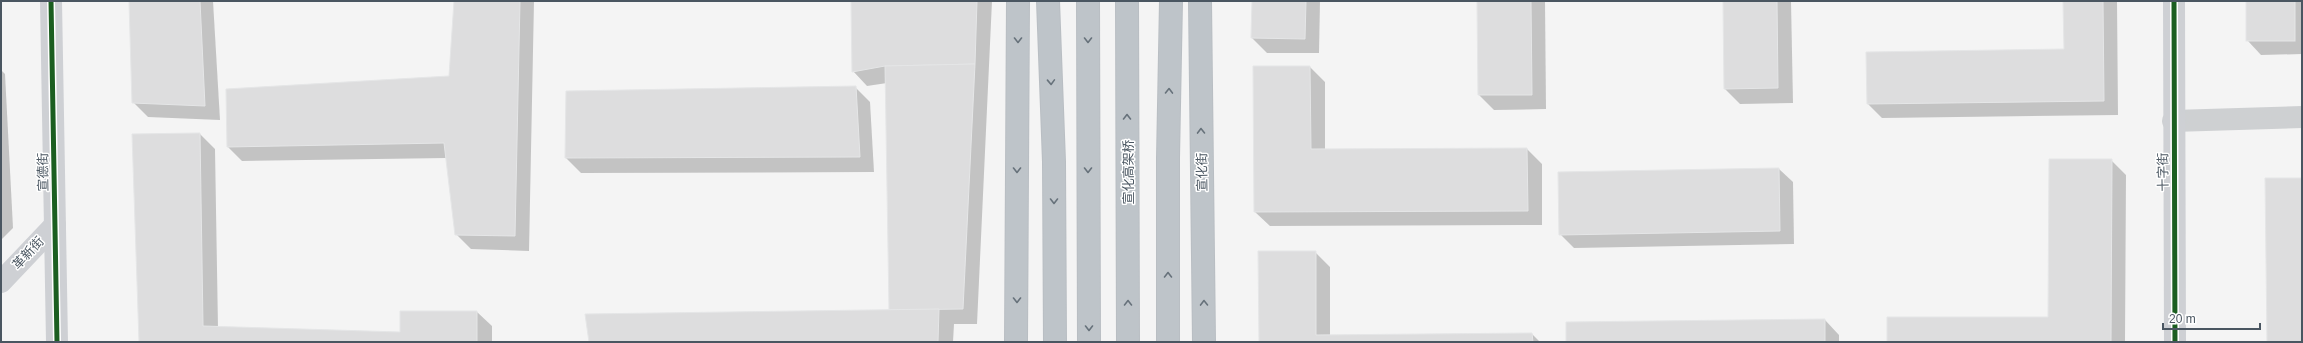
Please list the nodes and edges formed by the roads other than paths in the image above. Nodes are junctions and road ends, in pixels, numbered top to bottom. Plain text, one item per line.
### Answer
1 (51, 1) edge
2 (1018, 1) edge
3 (1048, 1) edge
4 (1088, 1) edge
5 (1127, 1) edge
6 (1171, 1) edge
7 (1200, 1) edge
8 (2174, 1) edge
9 (2302, 117) edge
10 (2173, 121) junction
11 (55, 225) junction
12 (1, 282) edge
13 (57, 342) edge
14 (1016, 342) edge
15 (1055, 342) edge
16 (1089, 342) edge
17 (1128, 342) edge
18 (1168, 342) edge
19 (1204, 342) edge
20 (2175, 342) edge

1 - 11 street, 宣德街
2 -> 14 highway
3 -> 15 highway
4 -> 16 highway
17 -> 5 highway, 宣化高架桥
18 -> 6 highway
19 -> 7 highway, 宣化街
8 - 10 street, 十字街
9 - 10 street
10 - 20 street, 十字街
11 - 12 street, 革新街
11 - 13 street, 宣德街

